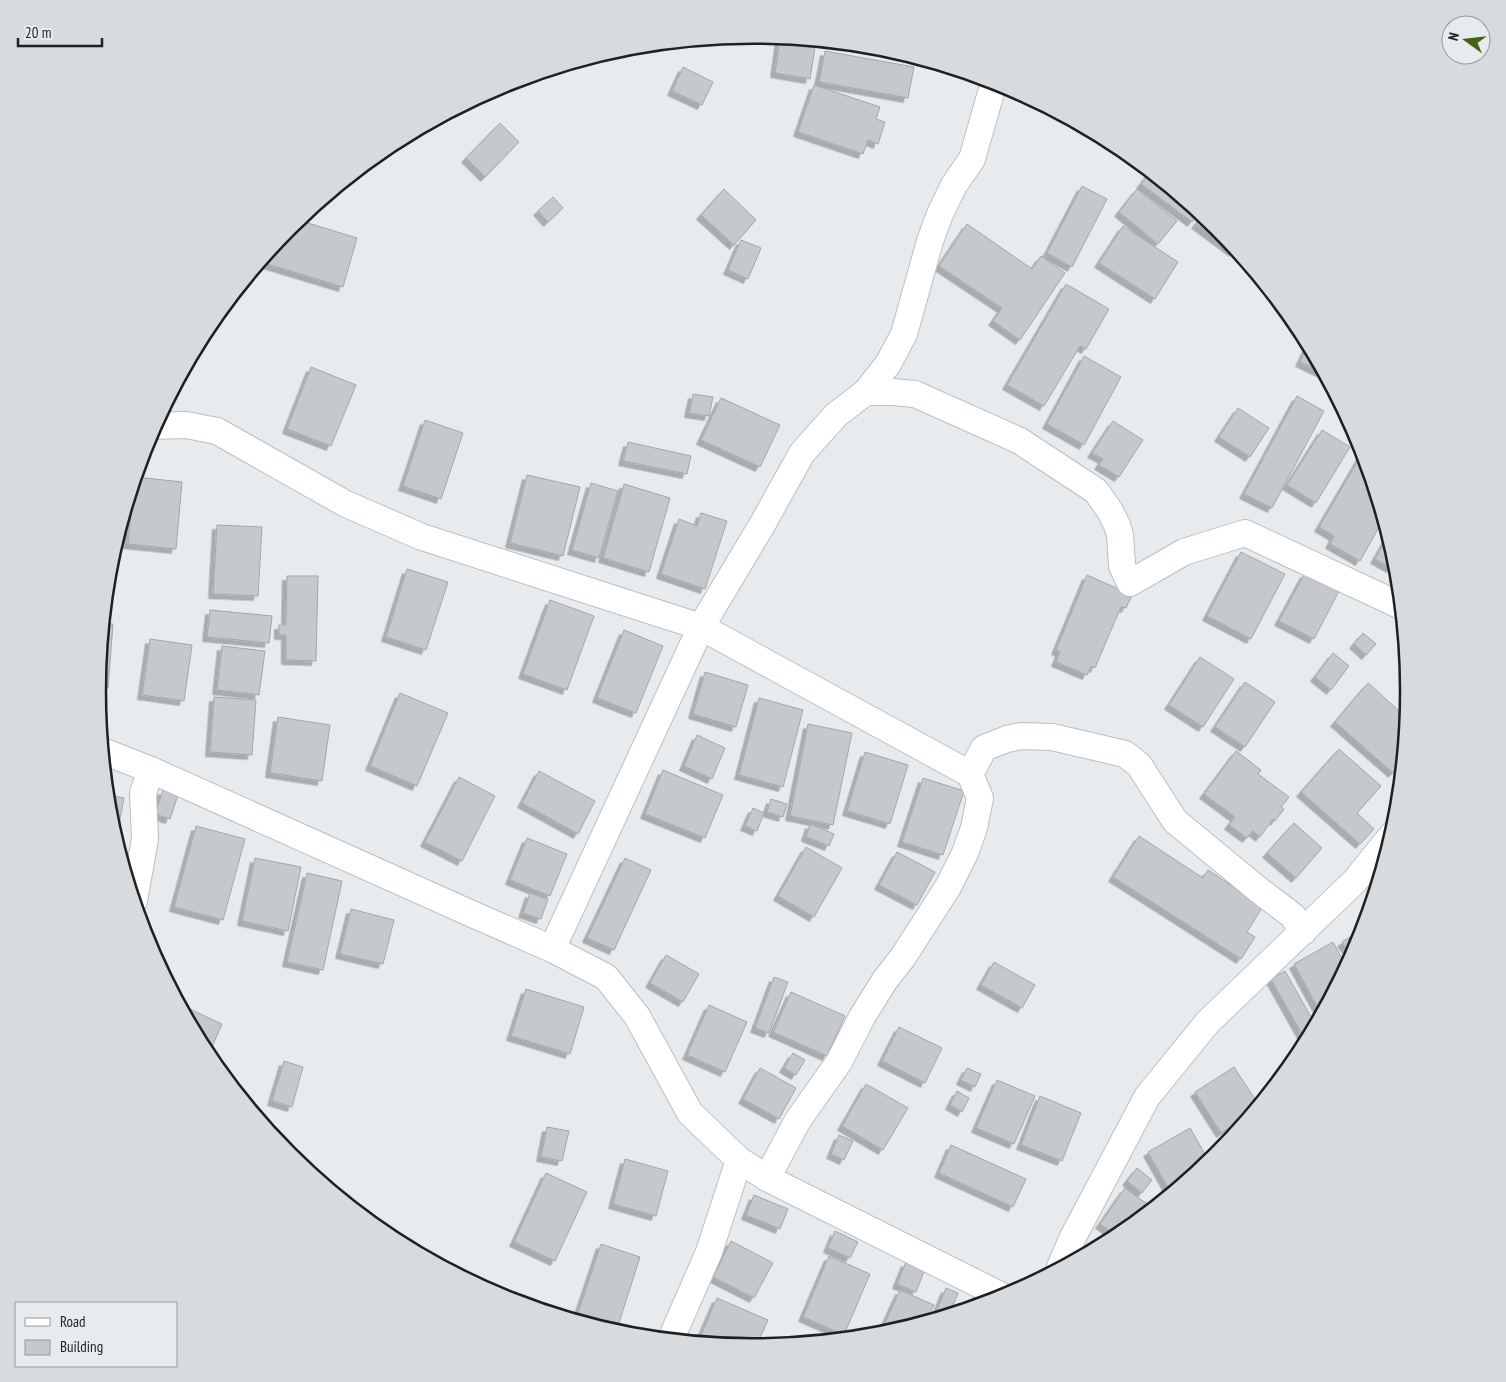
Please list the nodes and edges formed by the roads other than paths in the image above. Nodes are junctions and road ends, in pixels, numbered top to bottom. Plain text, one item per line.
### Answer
1 (992, 90) edge
2 (866, 392) junction
3 (163, 426) edge
4 (1394, 603) edge
5 (701, 627) junction
6 (109, 753) edge
7 (151, 770) junction
8 (970, 774) junction
9 (1380, 850) edge
10 (136, 887) edge
11 (1303, 932) junction
12 (552, 949) junction
13 (739, 1160) junction
14 (767, 1178) junction
15 (1063, 1259) edge
16 (994, 1292) edge
17 (673, 1333) edge

1 - 2 street
2 - 4 street
2 - 5 street
3 - 5 street
5 - 8 street
5 - 12 street
6 - 7 street
7 - 10 street
7 - 12 street
8 - 11 street
8 - 14 street
9 - 11 street
11 - 15 street
12 - 13 street
13 - 14 street
13 - 17 street
14 - 16 street

